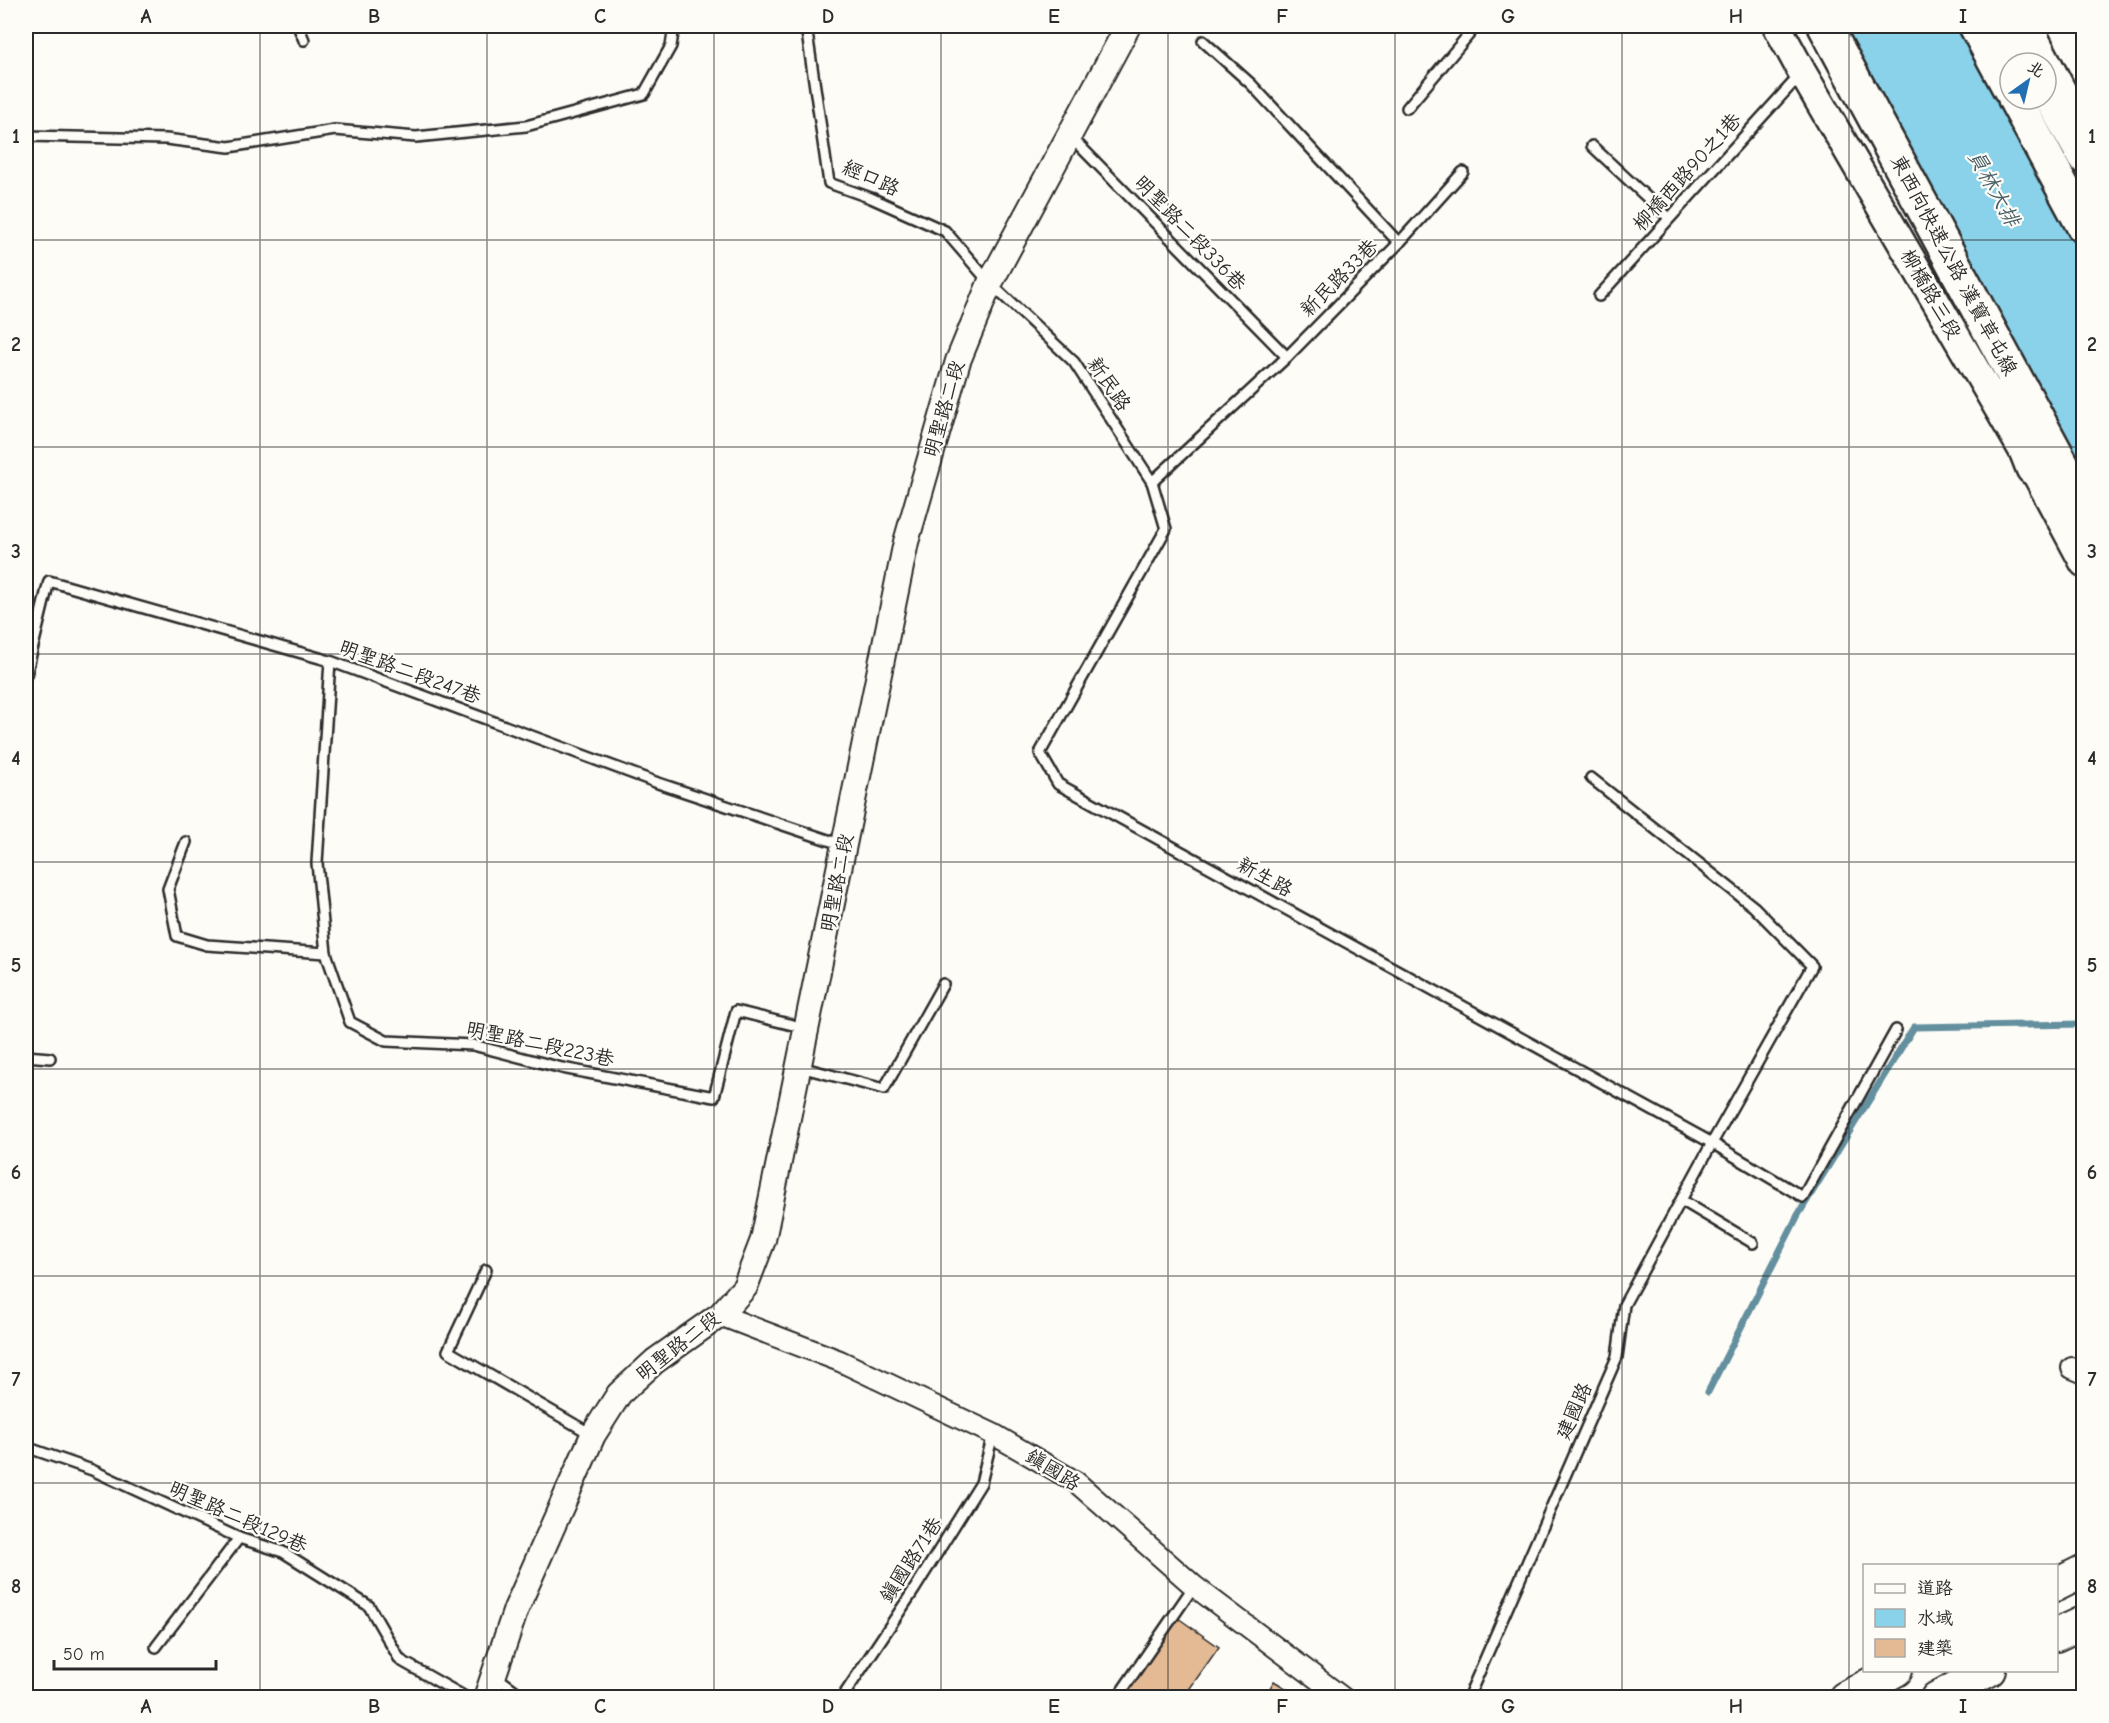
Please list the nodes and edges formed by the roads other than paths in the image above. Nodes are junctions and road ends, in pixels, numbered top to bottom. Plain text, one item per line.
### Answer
1 (298, 26) edge
2 (674, 26) edge
3 (806, 26) edge
4 (1128, 26) edge
5 (1476, 26) edge
6 (1802, 26) edge
7 (1976, 26) edge
8 (2012, 26) edge
9 (2028, 26) edge
10 (304, 40) dead end
11 (1203, 41) dead end
12 (2026, 51) edge
13 (1998, 67) edge
14 (1802, 72) junction
15 (2063, 96) edge
16 (1407, 108) dead end
17 (2021, 111) edge
18 (2084, 130) edge
19 (1069, 134) junction
20 (26, 136) edge
21 (1592, 146) dead end
22 (2084, 156) edge
23 (1463, 172) dead end
24 (1670, 218) junction
25 (2084, 227) edge
26 (1399, 243) junction
27 (990, 283) junction
28 (1599, 296) dead end
29 (1287, 357) junction
30 (2033, 468) junction
31 (1152, 482) junction
32 (2084, 504) edge
33 (1166, 529) joint
34 (2084, 564) edge
35 (330, 661) junction
36 (26, 675) edge
37 (1591, 778) dead end
38 (186, 842) dead end
39 (844, 846) junction
40 (326, 953) junction
41 (943, 984) dead end
42 (807, 1028) junction
43 (1896, 1030) dead end
44 (26, 1056) edge
45 (50, 1058) dead end
46 (799, 1067) junction
47 (1712, 1143) junction
48 (1681, 1200) junction
49 (1753, 1243) dead end
50 (486, 1270) dead end
51 (720, 1315) junction
52 (993, 1434) junction
53 (593, 1435) junction
54 (26, 1447) edge
55 (239, 1538) junction
56 (2084, 1571) edge
57 (2058, 1584) edge
58 (1194, 1586) junction
59 (2084, 1622) edge
60 (2058, 1634) edge
61 (156, 1647) dead end
62 (1894, 1672) edge
63 (1987, 1672) edge
64 (490, 1687) edge
65 (1332, 1694) edge
66 (467, 1698) edge
67 (525, 1698) edge
68 (842, 1698) edge
69 (1117, 1698) edge
70 (1468, 1698) edge
71 (1845, 1698) edge
72 (1936, 1698) edge

1 - 10 lane
2 - 20 lane
3 - 27 lane, 經口路
4 - 19 street, 明聖路二段
5 - 16 lane
6 - 14 main road, 柳橋路三段
6 - 30 highway
6 - 32 highway, 東西向快速公路 漢寶草屯線
7 - 13 highway
8 - 12 highway
9 - 15 main road
11 - 26 lane, 新民路33巷
14 - 24 lane, 柳橋西路90之1巷
14 - 30 main road, 柳橋路三段
15 - 18 main road
15 - 22 highway
17 - 25 highway
19 - 27 street, 明聖路二段
19 - 29 lane, 明聖路二段336巷
21 - 24 lane
23 - 26 lane
24 - 28 lane, 柳橋西路90之1巷
26 - 29 lane, 新民路33巷
27 - 31 lane, 新民路
27 - 39 street, 明聖路二段
29 - 31 lane, 新民路33巷
30 - 34 main road, 柳橋路三段
31 - 33 lane, 新民路
33 - 47 lane, 新生路
35 - 36 lane, 明聖路二段247巷
35 - 39 lane, 明聖路二段247巷
35 - 40 lane, 明聖路二段223巷
37 - 47 lane, 建國路
38 - 40 lane
39 - 42 street, 明聖路二段
40 - 42 lane, 明聖路二段223巷
41 - 46 lane
42 - 46 street, 明聖路二段
43 - 47 lane
44 - 45 lane
46 - 51 street, 明聖路二段
47 - 48 lane, 建國路
48 - 49 lane
48 - 70 lane, 建國路
50 - 53 lane
51 - 52 street, 鎮國路
51 - 53 street, 明聖路二段
52 - 58 street, 鎮國路
52 - 68 lane, 鎮國路71巷
53 - 64 street, 明聖路二段
54 - 55 lane, 明聖路二段129巷
55 - 61 lane
55 - 66 lane, 明聖路二段129巷
56 - 57 main road
58 - 65 street, 鎮國路
58 - 69 lane
59 - 60 main road
62 - 71 main road
63 - 72 main road
64 - 67 lane

